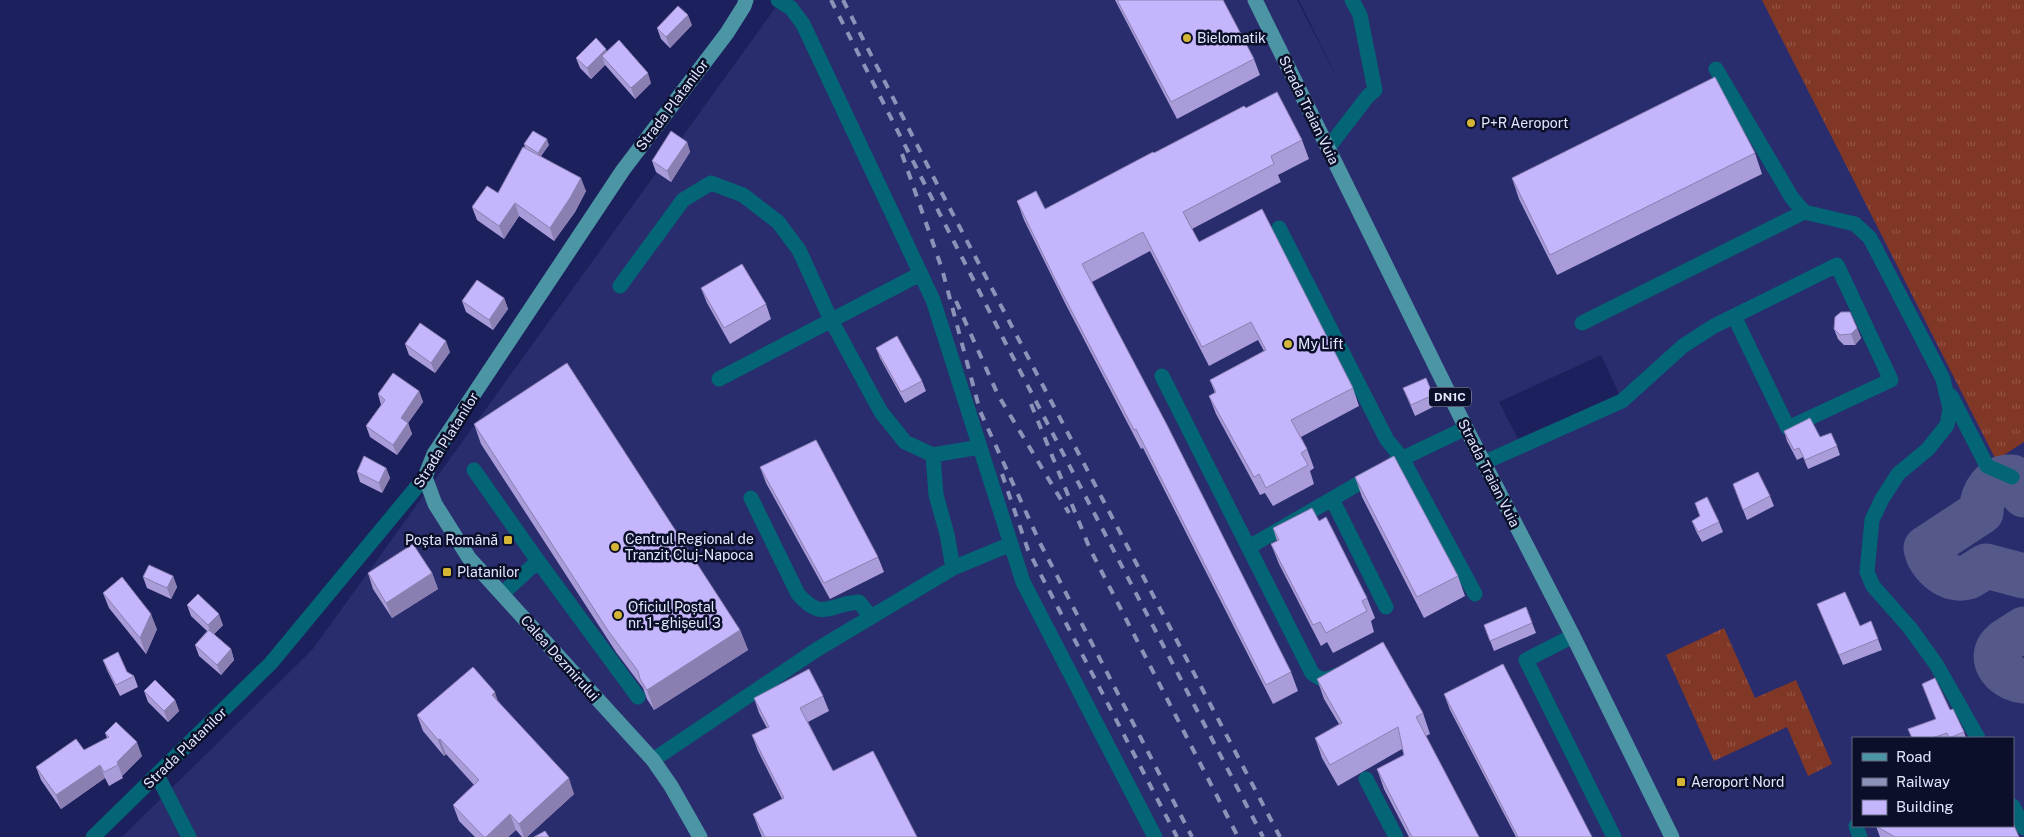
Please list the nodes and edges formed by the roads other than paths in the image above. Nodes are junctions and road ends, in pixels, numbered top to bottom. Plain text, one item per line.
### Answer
1 (746, 0) edge
2 (778, 0) edge
3 (1255, 0) edge
4 (1352, 0) edge
5 (1716, 69) dead end
6 (1328, 148) junction
7 (1804, 212) junction
8 (1279, 228) dead end
9 (920, 274) junction
10 (620, 286) dead end
11 (1734, 316) junction
12 (831, 320) junction
13 (1582, 322) dead end
14 (1162, 376) dead end
15 (719, 379) dead end
16 (1943, 379) junction
17 (1466, 428) junction
18 (980, 447) junction
19 (933, 455) junction
20 (1402, 458) junction
21 (1483, 463) junction
22 (474, 470) dead end
23 (2012, 477) dead end
24 (425, 478) junction
25 (751, 498) dead end
26 (1332, 499) junction
27 (1011, 544) junction
28 (1249, 547) junction
29 (538, 562) junction
30 (954, 568) junction
31 (502, 594) junction
32 (1474, 594) dead end
33 (1386, 607) dead end
34 (871, 617) junction
35 (1573, 636) junction
36 (1352, 667) edge
37 (638, 697) dead end
38 (1977, 737) edge
39 (653, 760) junction
40 (157, 775) junction
41 (1366, 779) dead end
42 (2014, 808) edge
43 (2024, 828) edge
44 (93, 837) edge
45 (189, 837) edge
46 (700, 837) edge
47 (1155, 837) edge
48 (1396, 837) edge
49 (1614, 837) edge
50 (1672, 837) edge

1 - 24 main road, Strada Platanilor
2 - 9 street
3 - 6 main road, Strada Traian Vuia / DN1C
4 - 6 street
5 - 7 street
6 - 17 main road, Strada Traian Vuia / DN1C
7 - 13 street
7 - 16 street
8 - 20 street
9 - 12 street
9 - 18 street
10 - 12 street
11 - 11 street
11 - 21 street
12 - 15 street
12 - 19 street
14 - 28 street
16 - 23 street
16 - 38 street
17 - 20 street
17 - 21 main road, Strada Traian Vuia / DN1C
18 - 19 street
18 - 27 street
19 - 30 street
20 - 26 street
20 - 32 street
21 - 35 main road, Strada Traian Vuia / DN1C
22 - 29 street
24 - 31 main road, Calea Dezmirului
24 - 40 street, Strada Platanilor
25 - 34 street
26 - 28 street
26 - 33 street
27 - 30 street
27 - 47 street
28 - 36 street
29 - 31 street
29 - 37 street
30 - 34 street
31 - 39 main road, Calea Dezmirului
34 - 39 street
35 - 49 street
35 - 50 main road, Strada Traian Vuia / DN1C
39 - 46 main road, Calea Dezmirului
40 - 44 street, Strada Platanilor
40 - 45 street
41 - 48 street
42 - 43 street

